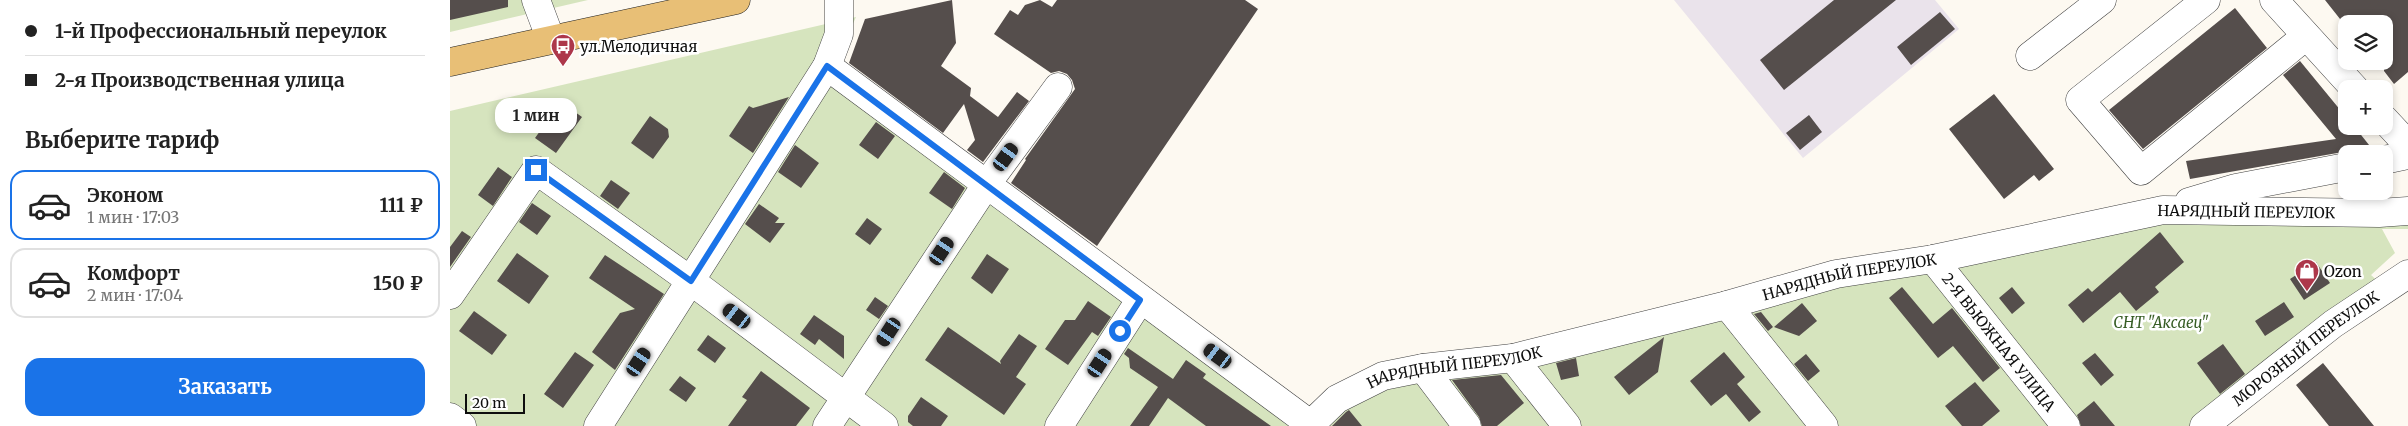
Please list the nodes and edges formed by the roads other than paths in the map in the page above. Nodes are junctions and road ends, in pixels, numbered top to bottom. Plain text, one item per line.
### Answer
1 (536, 0) edge
2 (736, 0) edge
3 (839, 0) edge
4 (2102, 0) edge
5 (2206, 0) edge
6 (2274, 0) edge
7 (2306, 36) junction
8 (551, 40) junction
9 (2030, 56) dead end
10 (450, 62) edge
11 (827, 66) junction
12 (2347, 80) edge
13 (1058, 87) dead end
14 (2393, 129) edge
15 (2408, 145) edge
16 (2408, 155) edge
17 (2393, 158) edge
18 (2338, 169) edge
19 (986, 186) junction
20 (2164, 210) junction
21 (2408, 211) edge
22 (1933, 259) junction
23 (2408, 274) edge
24 (691, 281) junction
25 (450, 295) edge
26 (1140, 300) junction
27 (1727, 305) junction
28 (1513, 358) junction
29 (1423, 368) junction
30 (846, 397) junction
31 (450, 417) edge
32 (1310, 425) edge
33 (462, 426) edge
34 (598, 426) edge
35 (827, 426) edge
36 (884, 426) edge
37 (1059, 426) edge
38 (1467, 426) edge
39 (1567, 426) edge
40 (1824, 426) edge
41 (2066, 426) edge
42 (2204, 426) edge

1 - 8 street
2 - 8 main road
3 - 11 street
4 - 9 street
5 - 7 street
6 - 7 street
7 - 12 street
8 - 10 main road
11 - 19 street
11 - 24 street
13 - 19 street
14 - 15 street
16 - 17 street
18 - 20 street
19 - 26 street
19 - 30 street
20 - 21 street, НАРЯДНЫЙ ПЕРЕУЛОК
20 - 22 street, НАРЯДНЫЙ ПЕРЕУЛОК
22 - 27 street, НАРЯДНЫЙ ПЕРЕУЛОК
22 - 41 street, 2-Я ВЬЮЖНАЯ УЛИЦА
23 - 42 street, МОРОЗНЫЙ ПЕРЕУЛОК
24 - 25 street
24 - 30 street
24 - 34 street
26 - 32 street
26 - 37 street
27 - 28 street, НАРЯДНЫЙ ПЕРЕУЛОК
27 - 40 street
28 - 29 street, НАРЯДНЫЙ ПЕРЕУЛОК
28 - 39 street
29 - 32 street, НАРЯДНЫЙ ПЕРЕУЛОК
29 - 38 street
30 - 35 street
30 - 36 street
31 - 33 street

